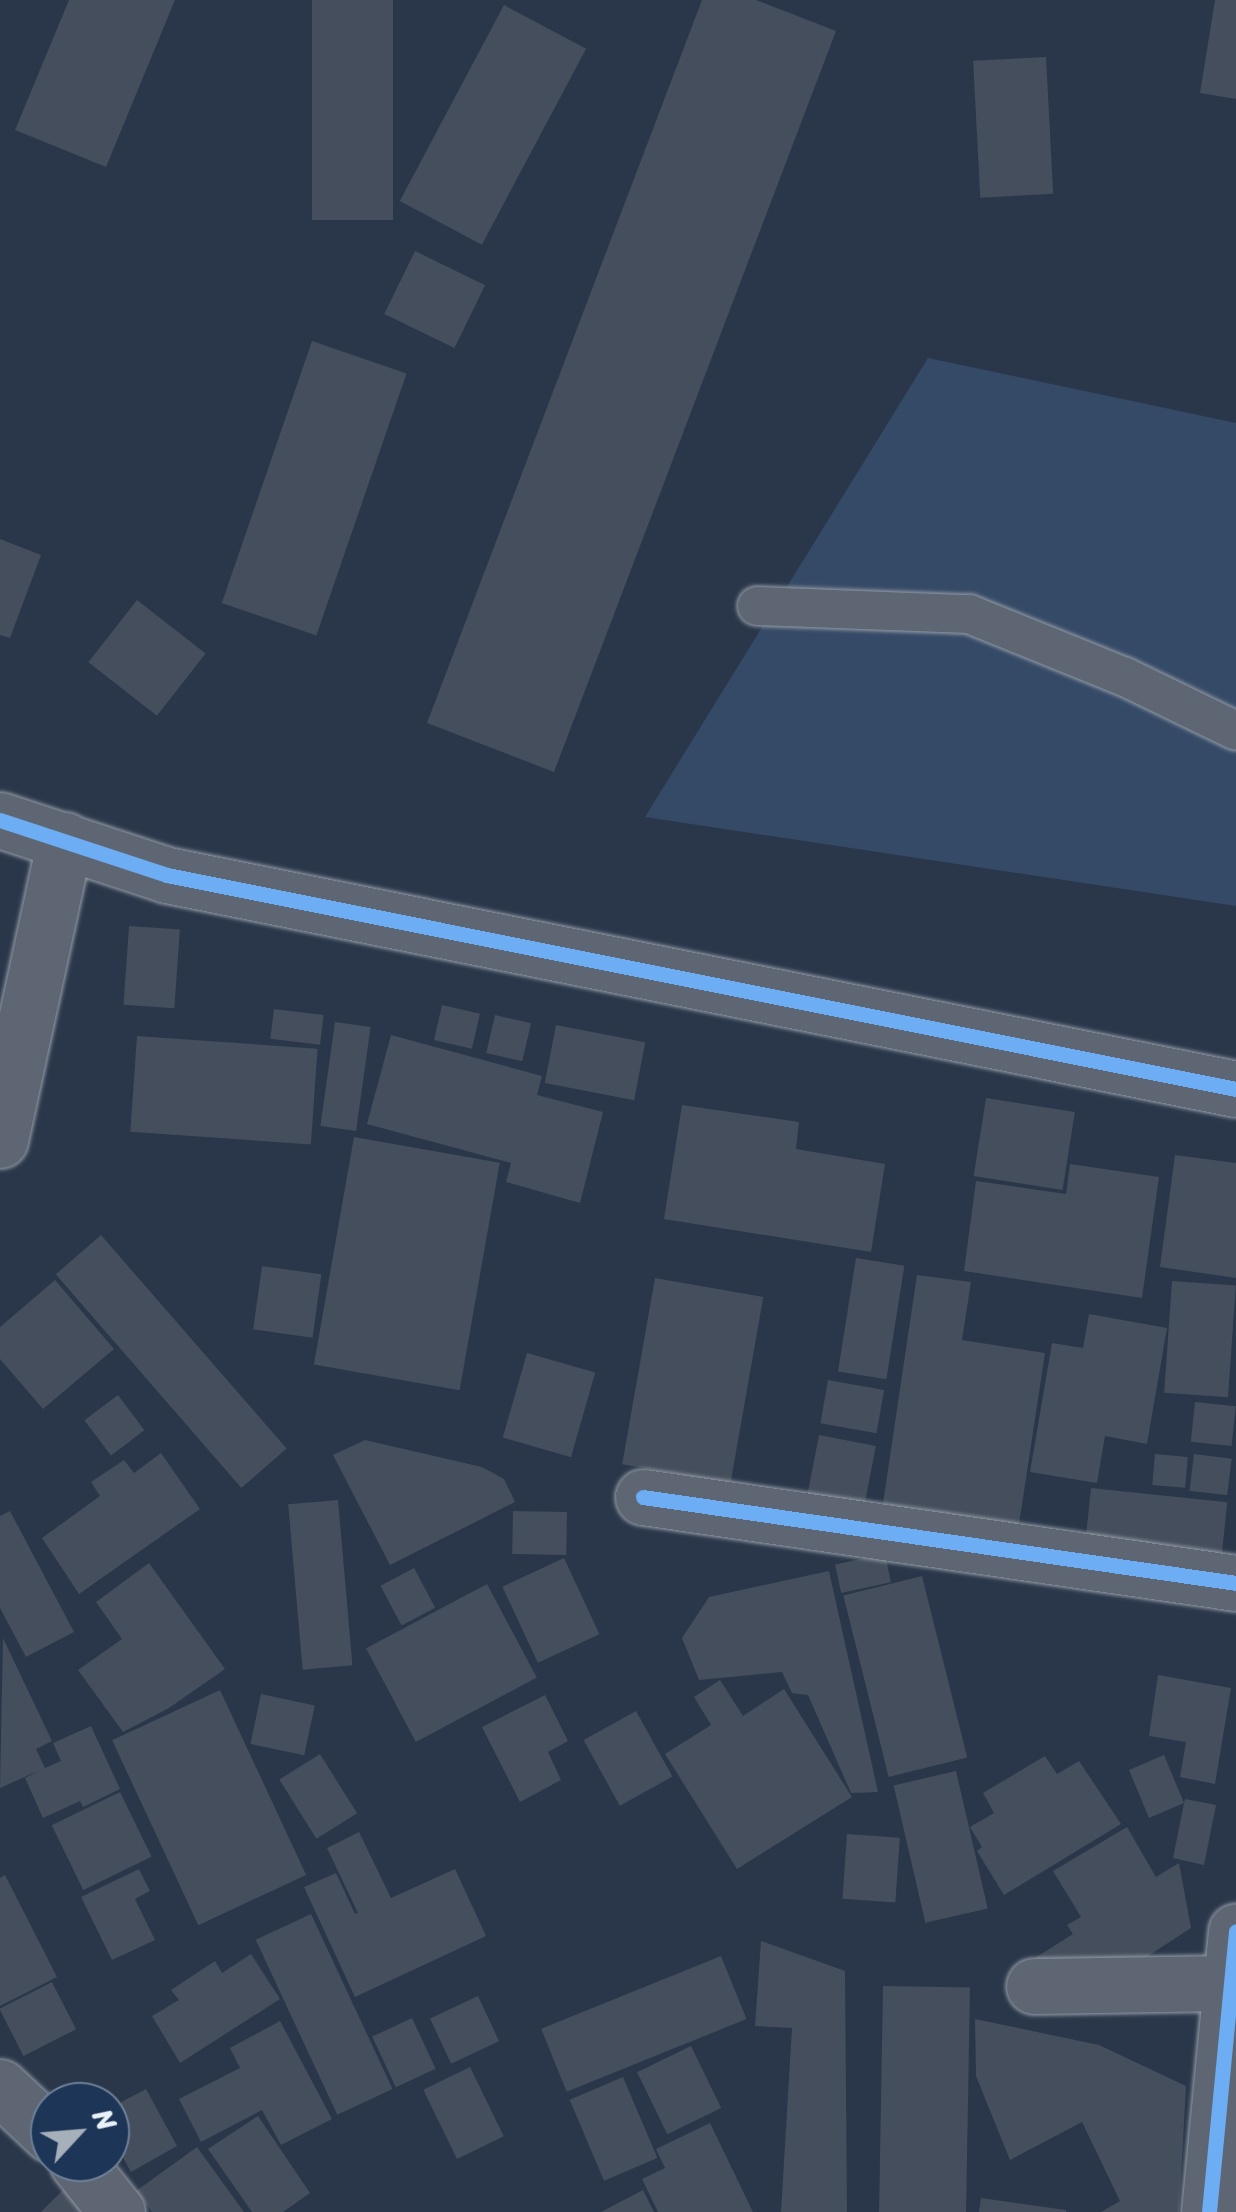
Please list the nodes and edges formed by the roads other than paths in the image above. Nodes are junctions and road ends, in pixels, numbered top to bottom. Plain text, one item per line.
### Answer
1 (757, 606) dead end
2 (1236, 731) edge
3 (0, 820) edge
4 (66, 840) junction
5 (1236, 1088) edge
6 (0, 1140) edge
7 (643, 1497) dead end
8 (1236, 1583) edge
9 (1232, 1957) edge
10 (1034, 1986) dead end
11 (0, 2087) edge
12 (30, 2115) edge
13 (93, 2182) edge
14 (117, 2212) edge
15 (1210, 2212) edge

1 - 2 lane
3 - 4 street
4 - 5 street
4 - 6 street
7 - 8 street
9 - 10 street
9 - 15 street
11 - 12 street
13 - 14 street

